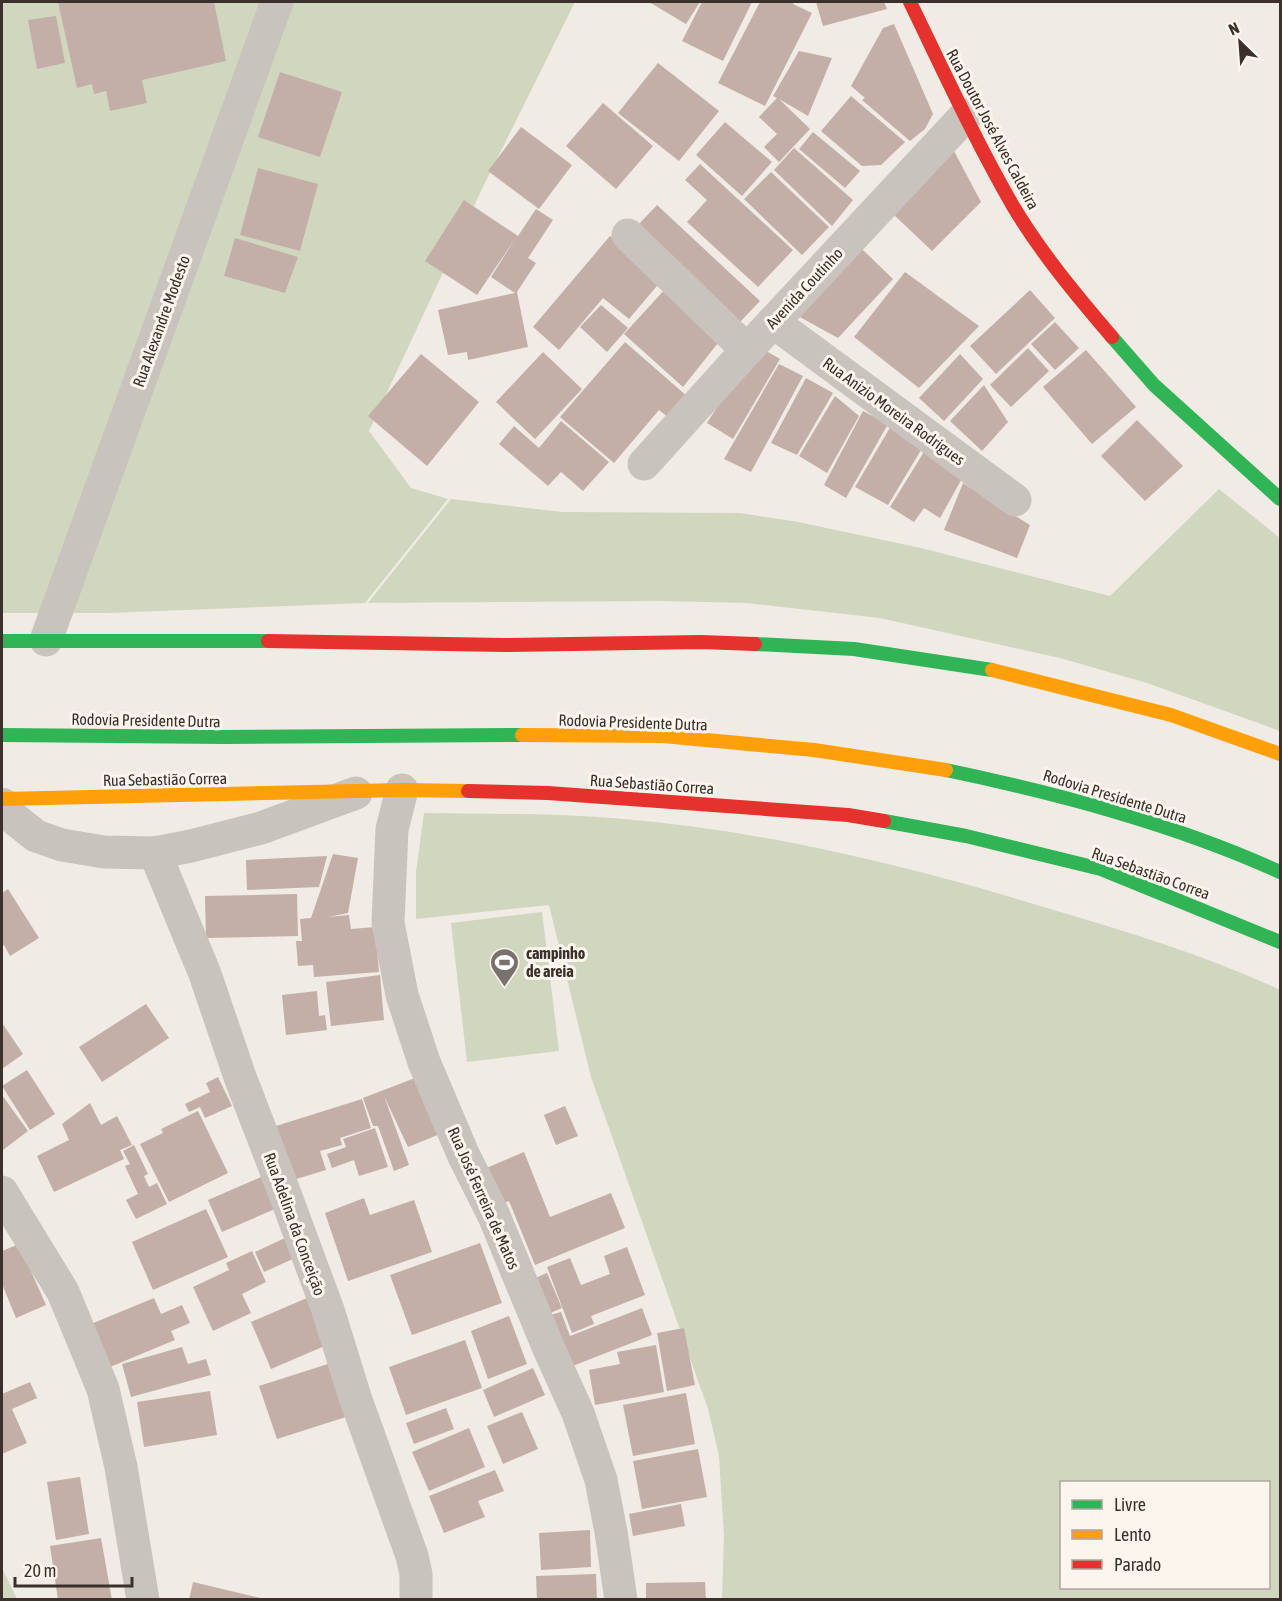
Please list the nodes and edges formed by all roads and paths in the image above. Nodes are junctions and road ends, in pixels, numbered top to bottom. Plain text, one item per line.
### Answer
1 (277, 2) edge
2 (910, 2) edge
3 (966, 115) junction
4 (628, 235) dead end
5 (773, 322) junction
6 (747, 350) junction
7 (644, 464) dead end
8 (1281, 499) edge
9 (1015, 500) dead end
10 (670, 629) dead end
11 (46, 640) junction
12 (2, 641) edge
13 (505, 645) junction
14 (2, 735) edge
15 (1281, 754) edge
16 (402, 790) junction
17 (361, 792) junction
18 (2, 800) edge
19 (2, 804) edge
20 (156, 853) junction
21 (1281, 872) edge
22 (1281, 942) edge
23 (2, 1192) edge
24 (143, 1599) edge
25 (416, 1599) edge
26 (621, 1599) edge

1 - 11 street, Rua Alexandre Modesto
2 - 3 main road, Rua Doutor José Alves Caldeira
3 - 5 street, Avenida Coutinho
3 - 8 main road, Rua Doutor José Alves Caldeira
4 - 6 street
5 - 6 street, Avenida Coutinho
5 - 9 street, Rua Anizio Moreira Rodrigues
6 - 7 street, Avenida Coutinho
10 - 13 main road
11 - 12 main road
11 - 13 main road
13 - 15 main road
14 - 21 main road, Rodovia Presidente Dutra
16 - 17 main road, Rua Sebastião Correa
16 - 22 main road, Rua Sebastião Correa
16 - 26 street, Rua José Ferreira de Matos
17 - 18 main road, Rua Sebastião Correa
17 - 20 street
19 - 20 street
20 - 25 street, Rua Adelina da Conceição
23 - 24 street

